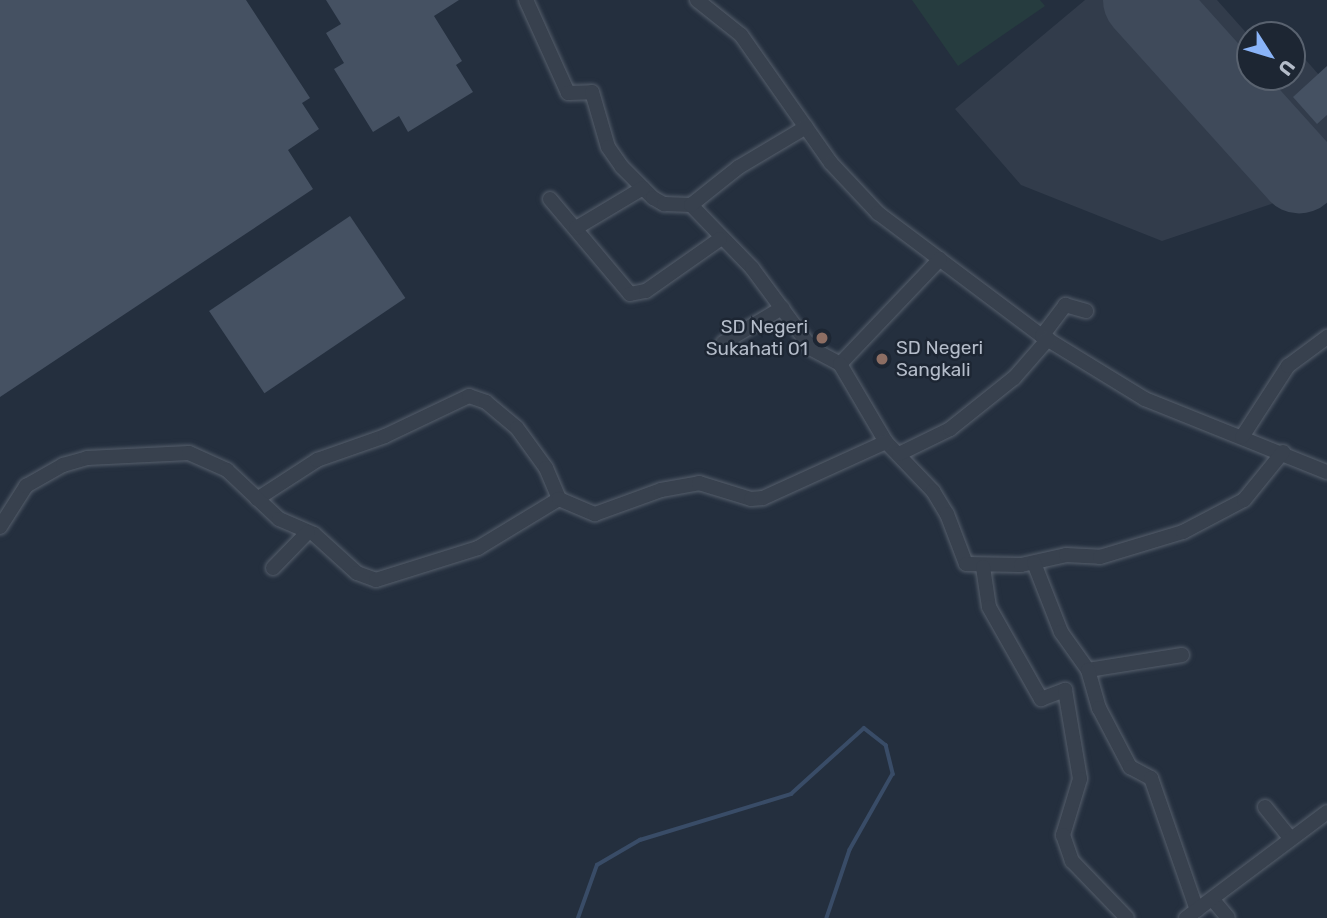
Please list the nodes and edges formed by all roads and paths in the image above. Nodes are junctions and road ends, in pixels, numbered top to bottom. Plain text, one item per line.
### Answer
1 (526, 0) edge
2 (697, 0) edge
3 (806, 127) junction
4 (643, 188) junction
5 (550, 199) dead end
6 (691, 205) junction
7 (576, 228) junction
8 (720, 239) junction
9 (940, 259) junction
10 (782, 308) junction
11 (1086, 311) dead end
12 (1045, 337) junction
13 (1327, 337) edge
14 (723, 343) dead end
15 (840, 364) junction
16 (1242, 437) junction
17 (886, 442) junction
18 (1283, 452) junction
19 (899, 454) junction
20 (1327, 472) edge
21 (257, 499) junction
22 (559, 499) junction
23 (0, 527) edge
24 (307, 532) junction
25 (1034, 563) junction
26 (983, 567) junction
27 (274, 568) dead end
28 (1182, 655) dead end
29 (1088, 670) junction
30 (1265, 807) dead end
31 (1327, 812) edge
32 (1291, 839) junction
33 (1213, 900) junction
34 (1192, 914) edge
35 (1127, 918) edge
36 (1228, 918) edge

1 - 4 street
2 - 3 street
3 - 6 street
3 - 9 street
4 - 6 street
4 - 7 street
5 - 7 street
6 - 8 street
7 - 8 street
8 - 10 street
9 - 12 street
9 - 15 street
10 - 14 street
10 - 15 street
11 - 12 street
12 - 16 street
12 - 19 street
13 - 16 street
15 - 17 street
16 - 18 street
17 - 19 street
17 - 22 street
18 - 20 street
18 - 25 street
19 - 26 street
21 - 22 street
21 - 23 street
21 - 24 street
22 - 24 street
24 - 27 street
25 - 26 street
25 - 29 street
26 - 35 street
28 - 29 street
29 - 34 street
30 - 32 street
31 - 32 street
32 - 33 street
33 - 34 street
33 - 36 street

